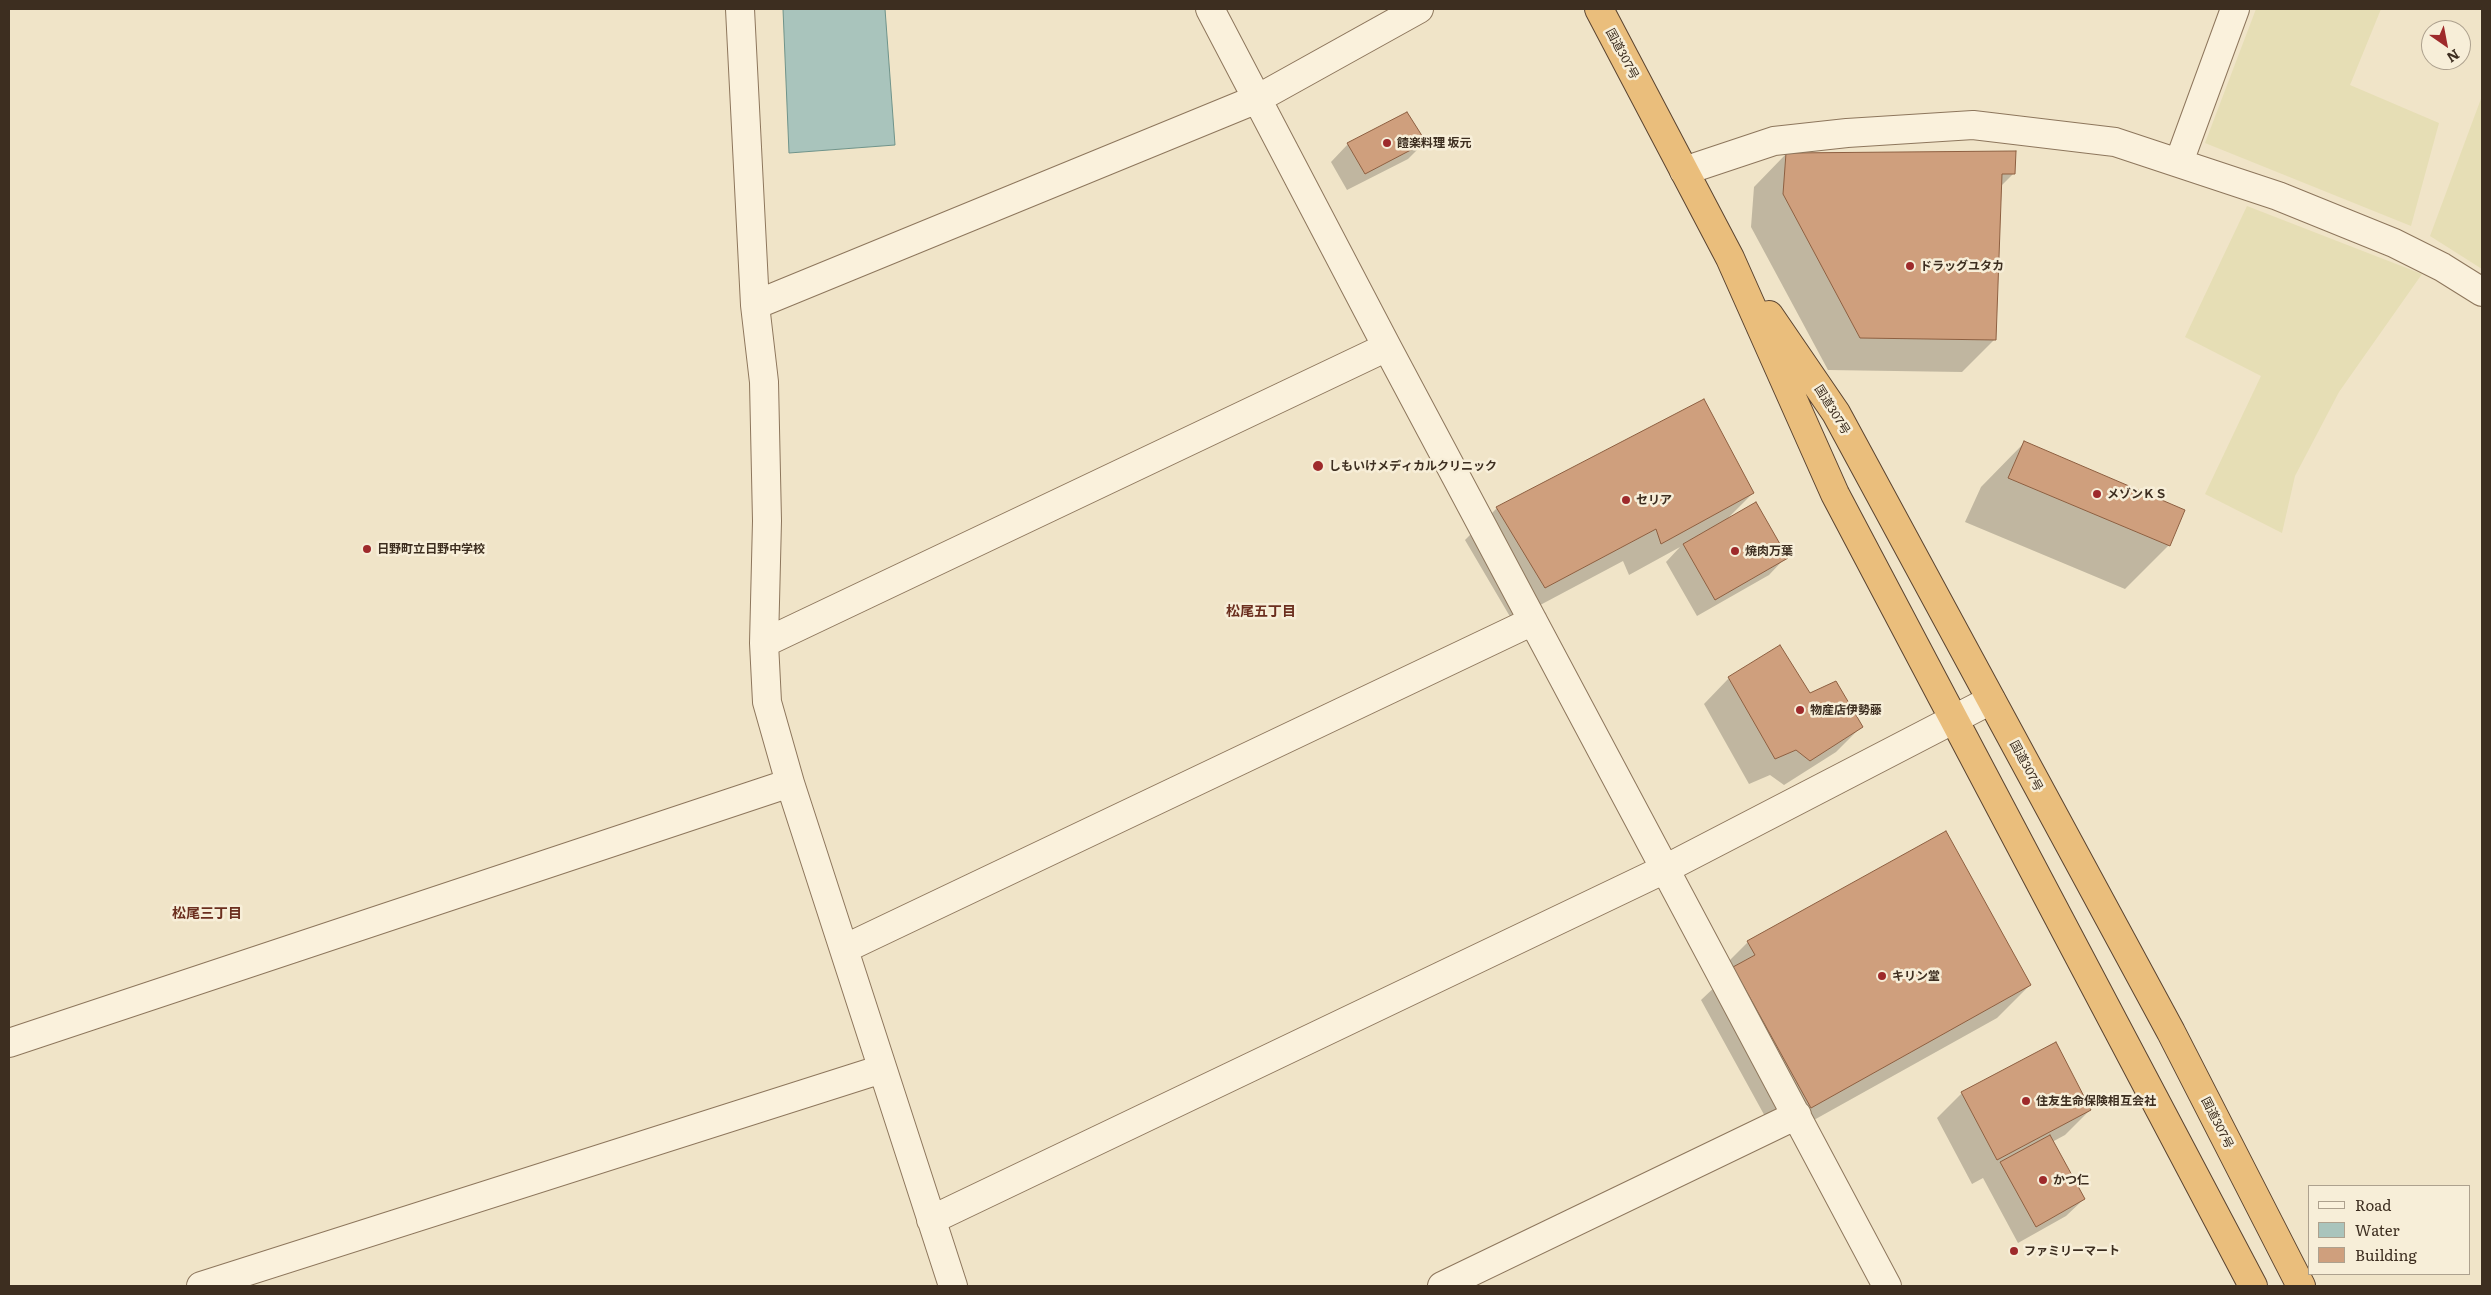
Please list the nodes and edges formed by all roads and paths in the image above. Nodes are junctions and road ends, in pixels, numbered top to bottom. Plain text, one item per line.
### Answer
1 (740, 9) edge
2 (1210, 9) edge
3 (1419, 9) edge
4 (1599, 9) edge
5 (2235, 9) edge
6 (1257, 99) junction
7 (2179, 162) junction
8 (1684, 171) junction
9 (1730, 258) junction
10 (2482, 292) edge
11 (755, 305) junction
12 (1387, 347) junction
13 (1533, 621) junction
14 (764, 643) junction
15 (1991, 700) junction
16 (1954, 718) junction
17 (790, 783) junction
18 (1665, 869) junction
19 (844, 949) junction
20 (9, 1044) edge
21 (882, 1069) junction
22 (1797, 1115) junction
23 (931, 1220) junction
24 (201, 1286) edge
25 (953, 1286) edge
26 (1442, 1286) edge
27 (1887, 1286) edge
28 (2253, 1286) edge
29 (2301, 1286) edge

1 - 11 street
2 - 6 street
3 - 6 street
4 - 8 highway, 国道307号
5 - 7 street
6 - 11 street
6 - 12 street
7 - 8 street
7 - 10 street
8 - 9 highway, 国道307号
9 - 15 highway, 国道307号
9 - 16 highway, 国道307号
11 - 14 street
12 - 13 street
12 - 14 street
13 - 18 street
13 - 19 street
14 - 17 street
15 - 16 street
15 - 29 highway, 国道307号
16 - 18 street
16 - 28 highway, 国道307号
17 - 19 street
17 - 20 street
18 - 22 street
18 - 23 street
19 - 21 street
21 - 23 street
21 - 24 street
22 - 26 street
22 - 27 street
23 - 25 street

